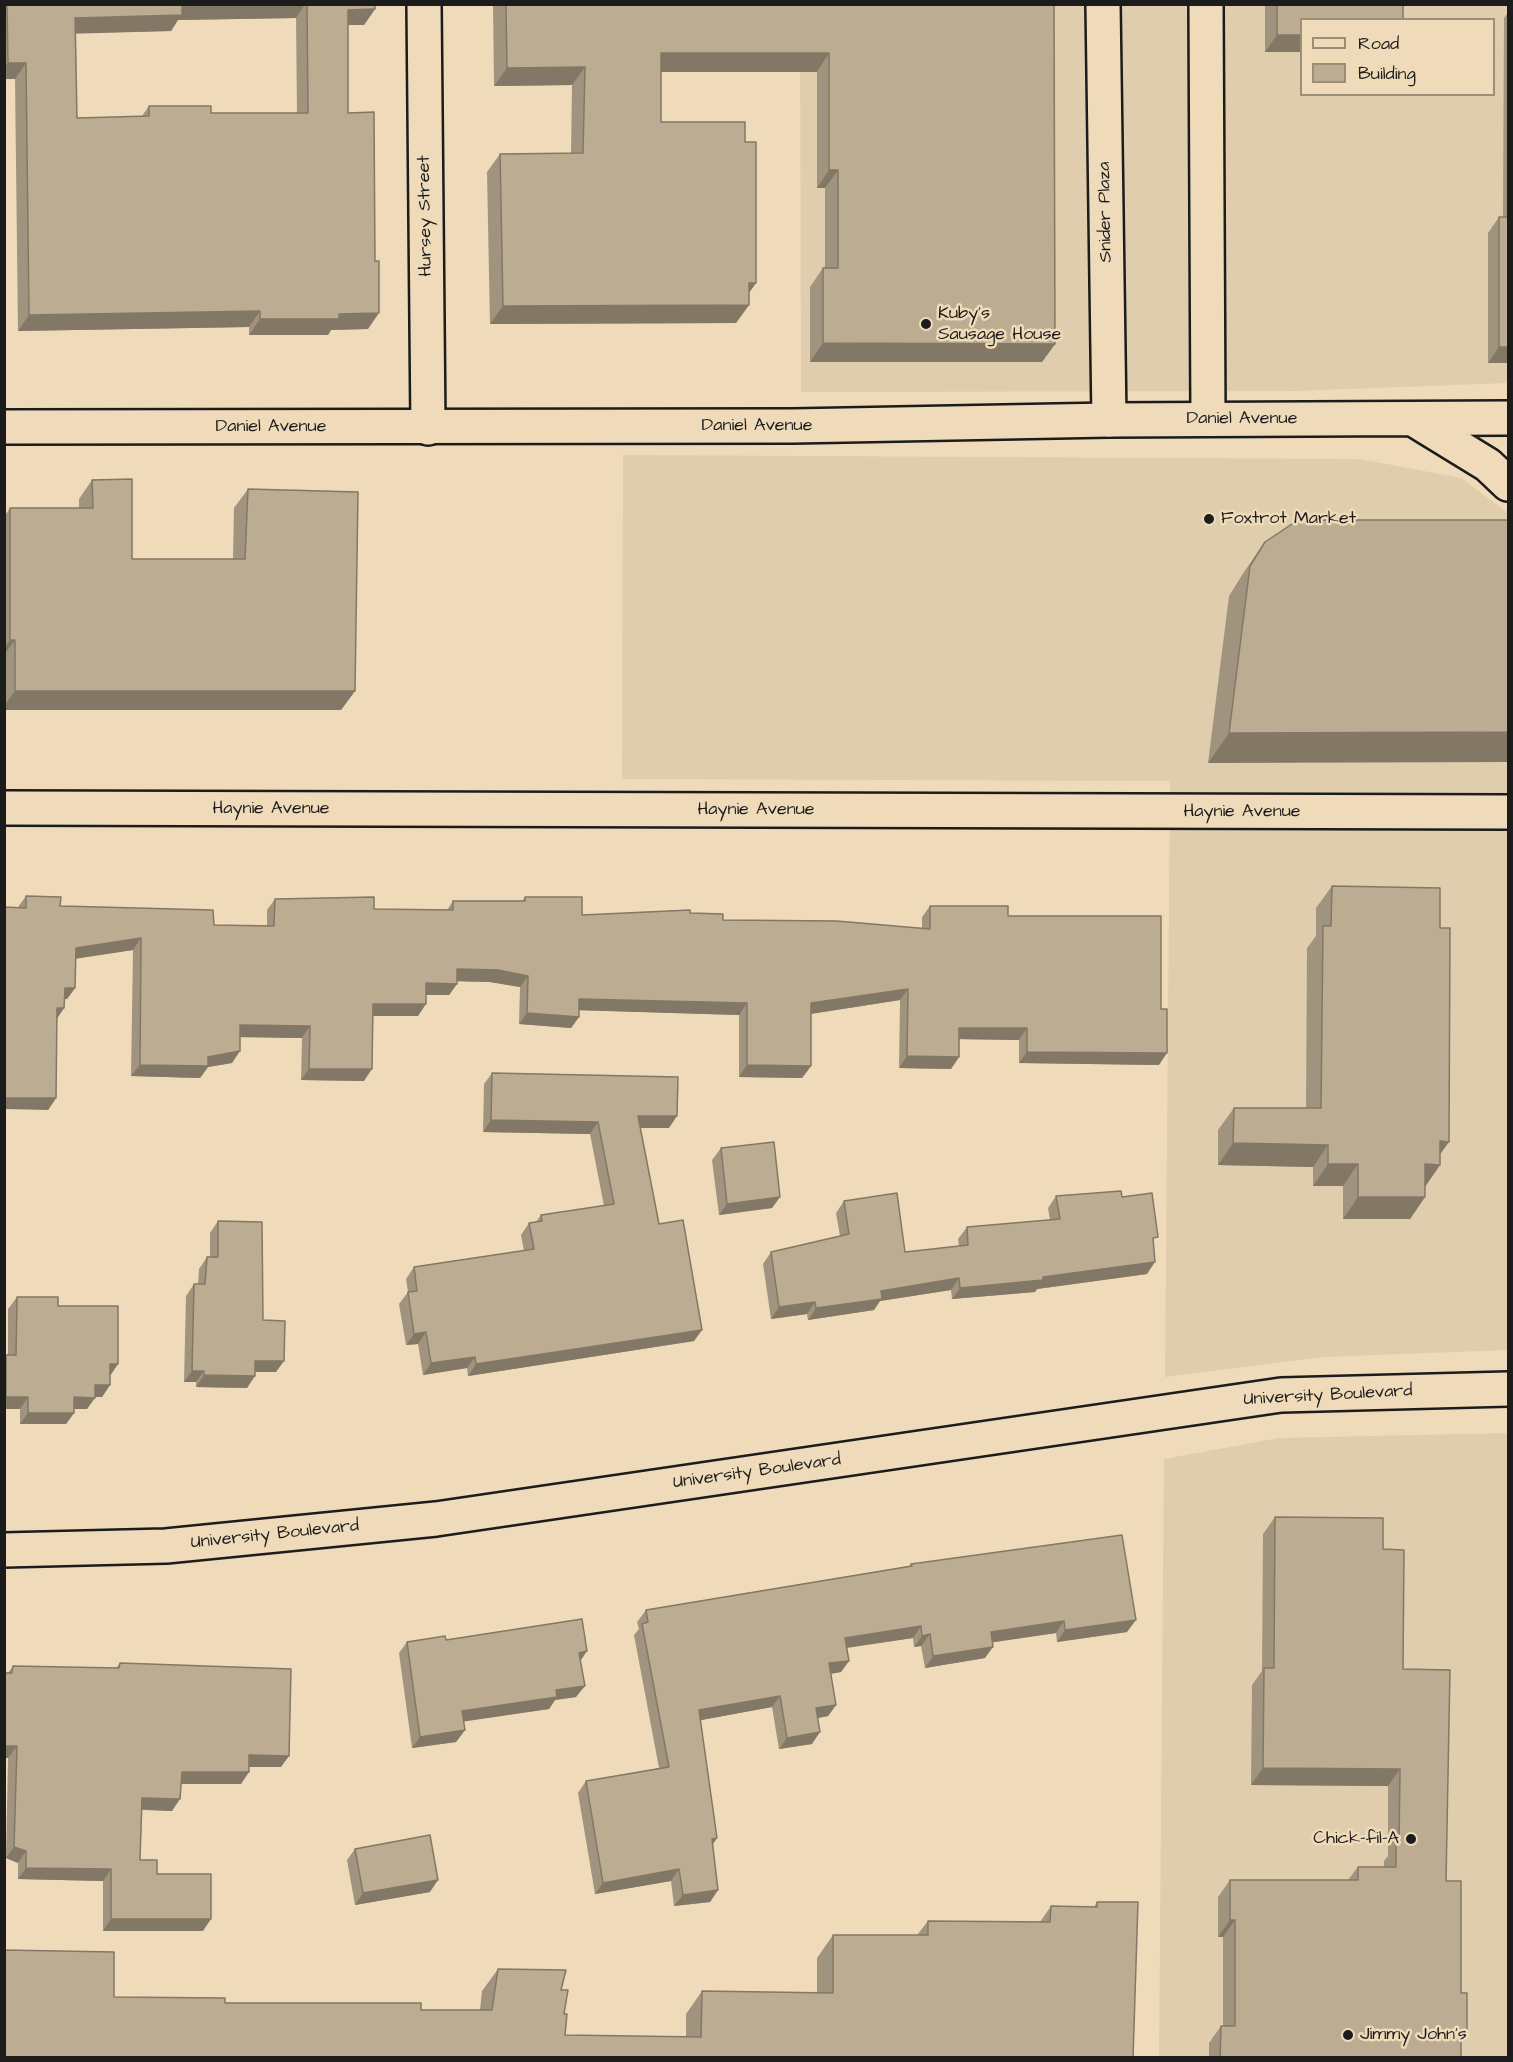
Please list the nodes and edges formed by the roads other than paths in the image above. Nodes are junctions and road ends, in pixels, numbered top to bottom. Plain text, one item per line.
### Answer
1 (424, 4) edge
2 (1103, 4) edge
3 (1206, 4) edge
4 (1509, 418) edge
5 (1208, 419) junction
6 (1413, 419) junction
7 (1109, 420) junction
8 (4, 427) edge
9 (428, 428) junction
10 (1509, 484) edge
11 (4, 808) edge
12 (1509, 812) edge
13 (1509, 1389) edge
14 (4, 1550) edge

1 - 9 street, Hursey Street
2 - 7 street, Snider Plaza
3 - 5 street
4 - 6 street, Daniel Avenue
5 - 6 street, Daniel Avenue
5 - 7 street, Daniel Avenue
6 - 10 street
7 - 9 street, Daniel Avenue
8 - 9 street, Daniel Avenue
11 - 12 street, Haynie Avenue
13 - 14 street, University Boulevard

